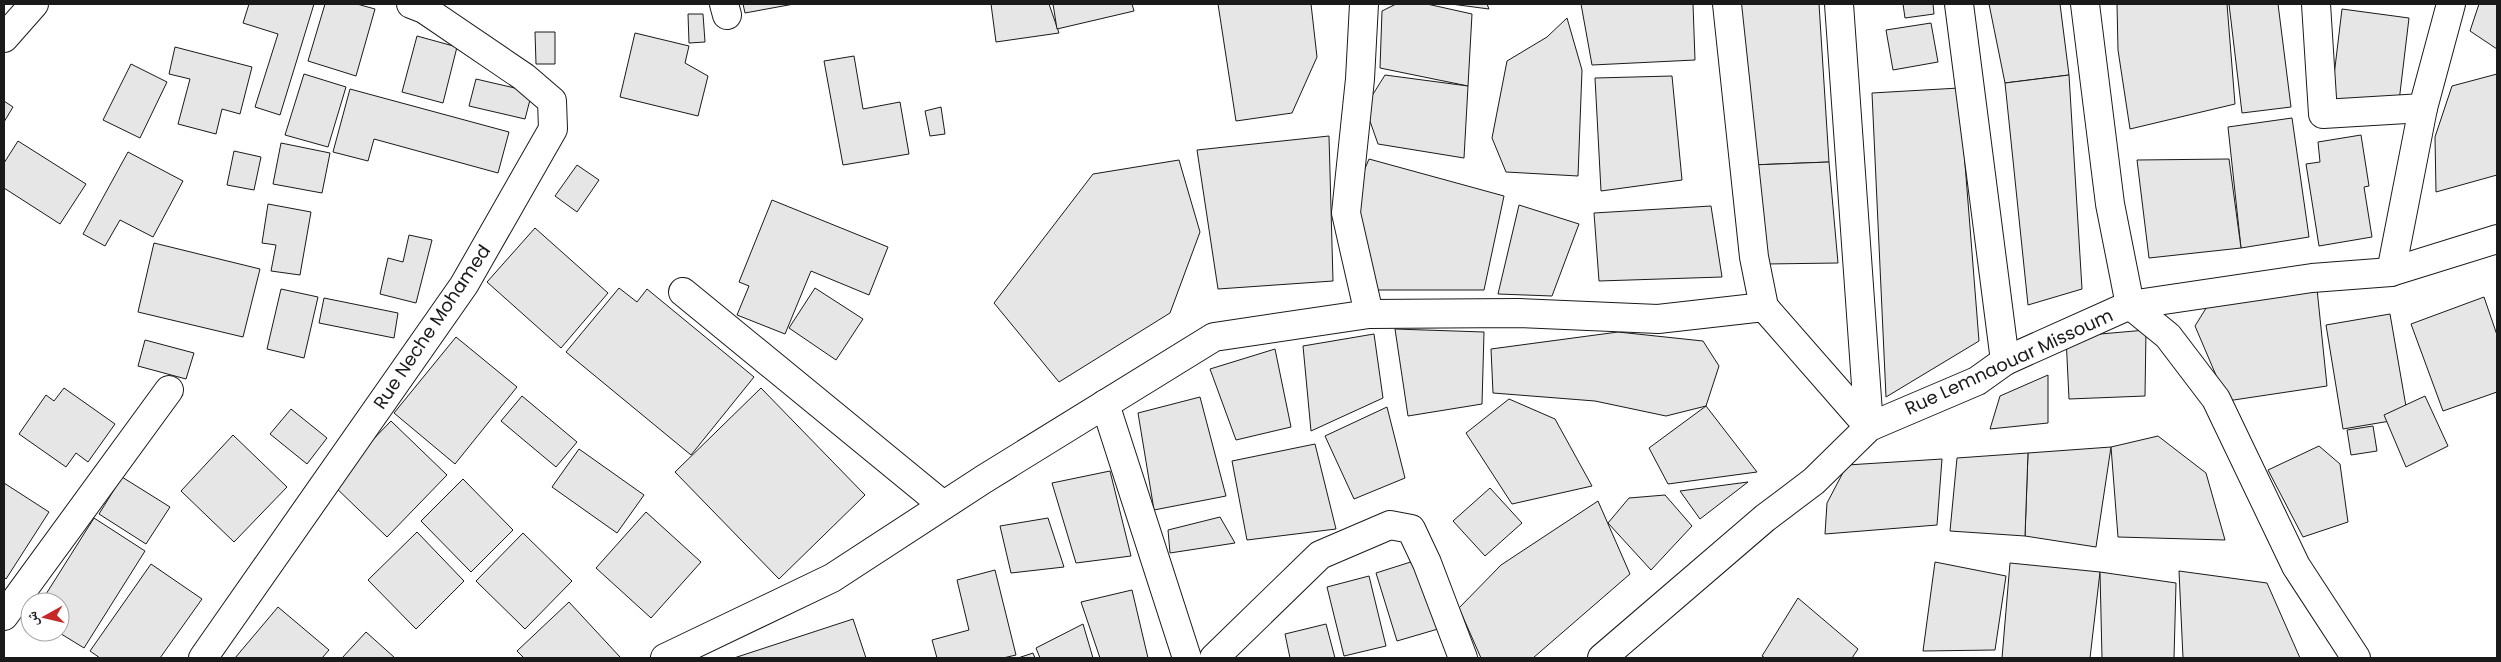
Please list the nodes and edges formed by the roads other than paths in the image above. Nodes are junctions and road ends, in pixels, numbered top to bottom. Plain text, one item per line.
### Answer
1 (34, 4) edge
2 (411, 4) edge
3 (1364, 4) edge
4 (1727, 4) edge
5 (1839, 4) edge
6 (1959, 4) edge
7 (2085, 4) edge
8 (2316, 4) edge
9 (2451, 4) edge
10 (4, 38) edge
11 (2423, 108) junction
12 (2497, 239) edge
13 (2391, 272) junction
14 (683, 292) dead end
15 (2130, 305) junction
16 (1764, 306) junction
17 (1370, 314) junction
18 (2005, 360) junction
19 (169, 390) dead end
20 (1105, 404) junction
21 (1869, 427) junction
22 (943, 505) junction
23 (4, 616) edge
24 (203, 658) edge
25 (665, 658) edge
26 (1187, 658) edge
27 (1214, 658) edge
28 (1463, 658) edge
29 (1602, 658) edge
30 (2356, 658) edge

1 - 10 street
2 - 24 street, Rue Neche Mohamed
3 - 17 street
4 - 16 street
5 - 21 street
6 - 18 street
7 - 15 street
8 - 11 street
9 - 11 street
11 - 13 street
12 - 13 street, Rue Lemnaouar Missoum
13 - 15 street, Rue Lemnaouar Missoum
14 - 22 street
15 - 18 street, Rue Lemnaouar Missoum
15 - 30 street
16 - 17 street
16 - 21 street
17 - 20 street
18 - 21 street, Rue Lemnaouar Missoum
19 - 23 street
20 - 22 street
20 - 26 street
21 - 29 street, Rue Lemnaouar Missoum
22 - 25 street
27 - 28 street

